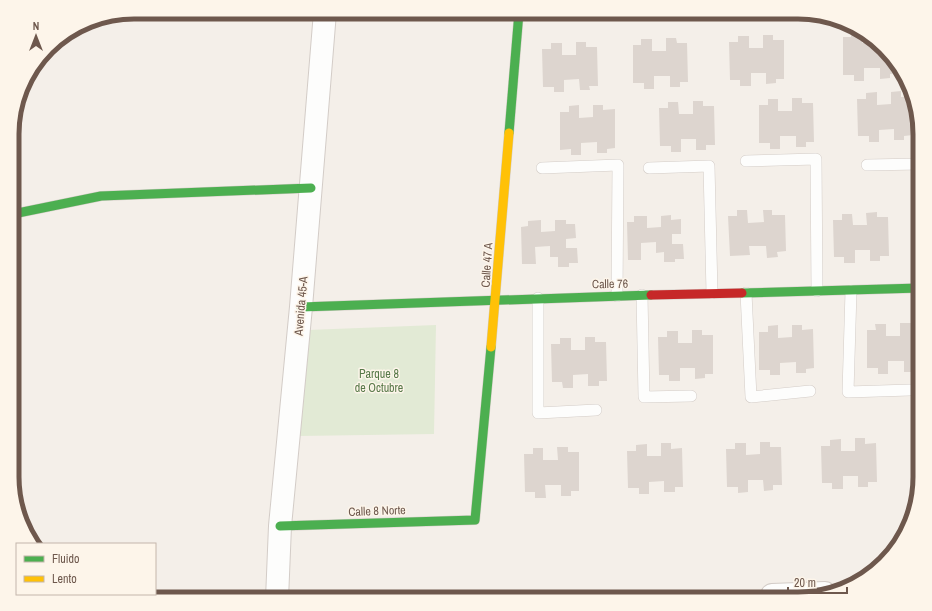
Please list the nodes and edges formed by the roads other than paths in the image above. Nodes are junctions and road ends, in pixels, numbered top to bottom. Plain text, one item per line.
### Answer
1 (323, 19) edge
2 (518, 19) edge
3 (746, 161) dead end
4 (913, 164) edge
5 (867, 165) dead end
6 (542, 168) dead end
7 (649, 168) dead end
8 (310, 188) junction
9 (19, 213) edge
10 (913, 288) edge
11 (817, 291) junction
12 (851, 291) junction
13 (746, 292) junction
14 (712, 294) junction
15 (642, 295) junction
16 (617, 296) junction
17 (538, 298) junction
18 (496, 299) junction
19 (301, 307) junction
20 (910, 390) dead end
21 (810, 391) dead end
22 (691, 396) dead end
23 (596, 410) dead end
24 (475, 520) joint
25 (280, 526) junction
26 (277, 592) edge

1 - 8 street, Avenida 45-A
2 - 18 street, Calle 47 A
3 - 11 lane
4 - 5 lane
6 - 16 lane
7 - 14 lane
8 - 9 street
8 - 19 street, Avenida 45-A
10 - 12 street, Calle 76
11 - 12 street, Calle 76
11 - 13 street, Calle 76
12 - 20 lane
13 - 14 street, Calle 76
13 - 21 lane
14 - 15 street, Calle 76
15 - 16 street, Calle 76
15 - 22 lane
16 - 17 street, Calle 76
17 - 18 street, Calle 76
17 - 23 lane
18 - 19 street, Calle 76
18 - 24 street, Calle 47 A
19 - 25 street, Avenida 45-A
24 - 25 street, Calle 8 Norte
25 - 26 street, Avenida 45-A

